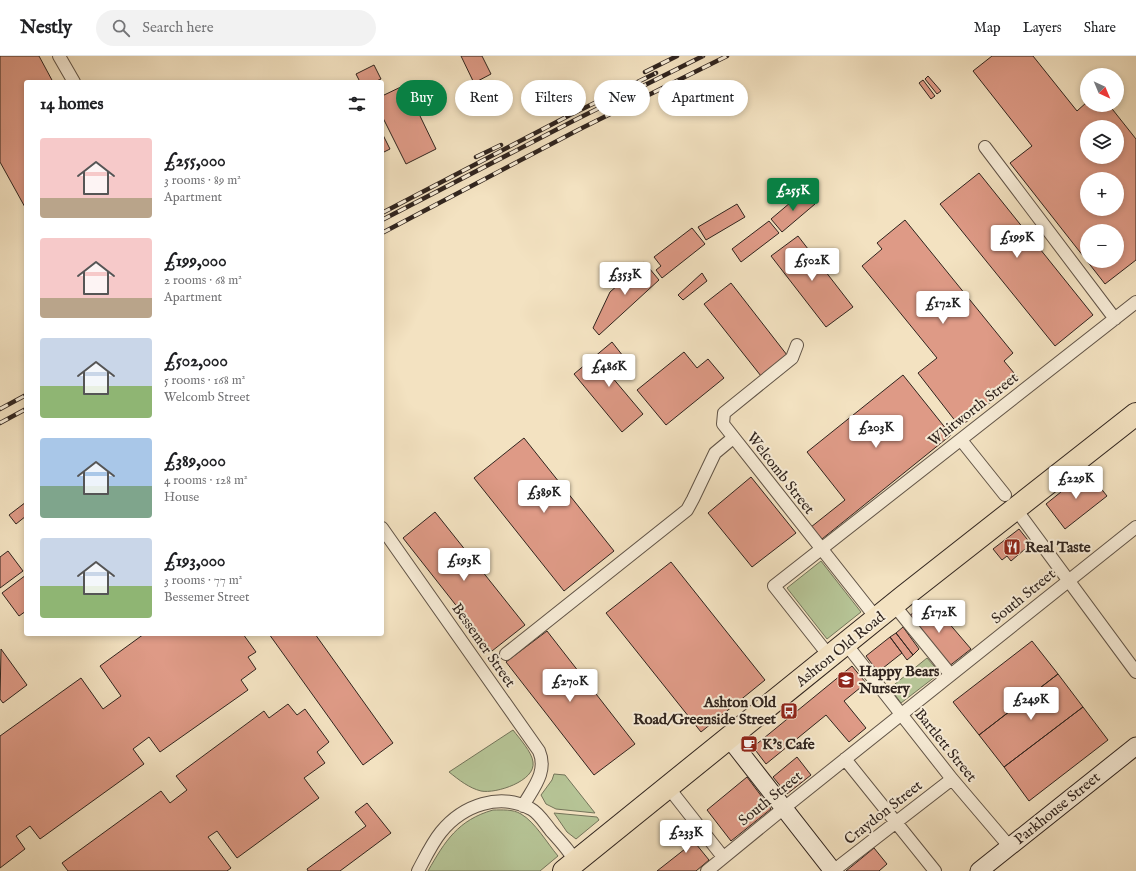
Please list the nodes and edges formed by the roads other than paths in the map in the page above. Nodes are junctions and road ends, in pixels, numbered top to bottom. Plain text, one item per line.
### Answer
1 (59, 56) edge
2 (73, 80) edge
3 (985, 147) dead end
4 (1136, 302) edge
5 (1115, 319) junction
6 (796, 345) dead end
7 (1136, 414) edge
8 (733, 438) junction
9 (960, 440) junction
10 (1010, 502) junction
11 (1136, 527) edge
12 (384, 531) edge
13 (821, 549) junction
14 (1069, 580) junction
15 (774, 586) joint
16 (894, 605) junction
17 (877, 619) junction
18 (838, 650) junction
19 (506, 654) dead end
20 (1136, 672) edge
21 (950, 674) junction
22 (901, 714) junction
23 (728, 738) junction
24 (1136, 746) edge
25 (845, 759) junction
26 (952, 779) junction
27 (668, 788) junction
28 (523, 806) junction
29 (784, 808) junction
30 (895, 822) junction
31 (1009, 846) junction
32 (723, 857) junction
33 (573, 868) edge
34 (418, 871) edge
35 (707, 871) edge
36 (833, 871) edge
37 (935, 871) edge
38 (979, 871) edge

1 - 2 street
3 - 5 street
4 - 5 street, Whitworth Street
5 - 9 street, Whitworth Street
6 - 8 street, Welcomb Street
7 - 10 highway, Ashton Old Road
8 - 13 street, Welcomb Street
8 - 19 street
9 - 10 street
9 - 13 street, Whitworth Street
10 - 14 street
10 - 16 highway, Ashton Old Road
11 - 14 street, South Street
12 - 28 street, Bessemer Street
13 - 15 street, Whitworth Street
13 - 17 street, Welcomb Street
14 - 20 street
14 - 21 street, South Street
15 - 18 street, Bartlett Street
16 - 17 highway, Ashton Old Road
16 - 21 street
17 - 18 highway, Ashton Old Road
18 - 22 street, Bartlett Street
18 - 23 highway, Ashton Old Road
21 - 22 street, South Street
22 - 25 street, South Street
22 - 26 street, Bartlett Street
23 - 27 highway, Ashton Old Road
23 - 29 street
24 - 31 street, Parkhouse Street
25 - 29 street, South Street
25 - 30 street
26 - 30 street, Craydon Street
26 - 31 street, Bartlett Street
27 - 32 street
27 - 33 highway, Ashton Old Road
28 - 33 street
28 - 34 street
29 - 32 street, South Street
29 - 36 street
30 - 36 street, Craydon Street
30 - 37 street
31 - 38 street, Parkhouse Street
32 - 35 street, South Street

